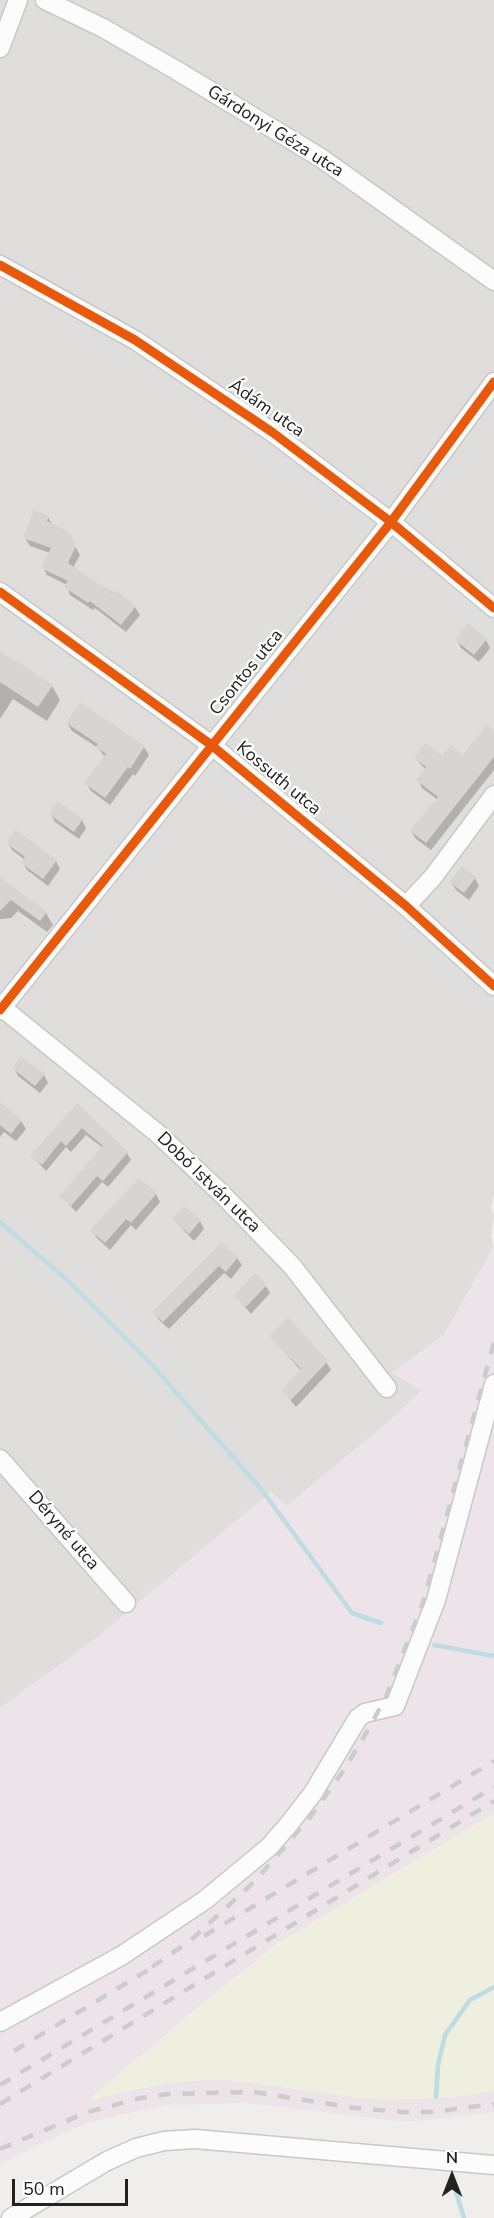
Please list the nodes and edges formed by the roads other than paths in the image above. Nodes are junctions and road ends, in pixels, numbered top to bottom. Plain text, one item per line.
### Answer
1 (18, 0) edge
2 (45, 0) edge
3 (0, 48) edge
4 (0, 265) edge
5 (494, 281) edge
6 (494, 382) edge
7 (391, 522) junction
8 (0, 592) edge
9 (494, 608) edge
10 (210, 744) junction
11 (494, 795) edge
12 (406, 906) junction
13 (494, 986) edge
14 (1, 1008) edge
15 (494, 1384) edge
16 (387, 1388) dead end
17 (0, 1460) edge
18 (126, 1603) dead end
19 (0, 2022) edge
20 (494, 2164) edge
21 (11, 2218) edge

1 - 3 street
2 - 5 street, Gárdonyi Géza utca
4 - 7 street, Ádám utca
6 - 7 street, Csontos utca
7 - 9 street, Ádám utca
7 - 10 street, Csontos utca
8 - 10 street, Kossuth utca
10 - 12 street, Kossuth utca
10 - 14 street, Csontos utca
11 - 12 street
12 - 13 street, Kossuth utca
14 - 16 street, Dobó István utca
15 - 19 street
17 - 18 street, Déryné utca
20 - 21 street

